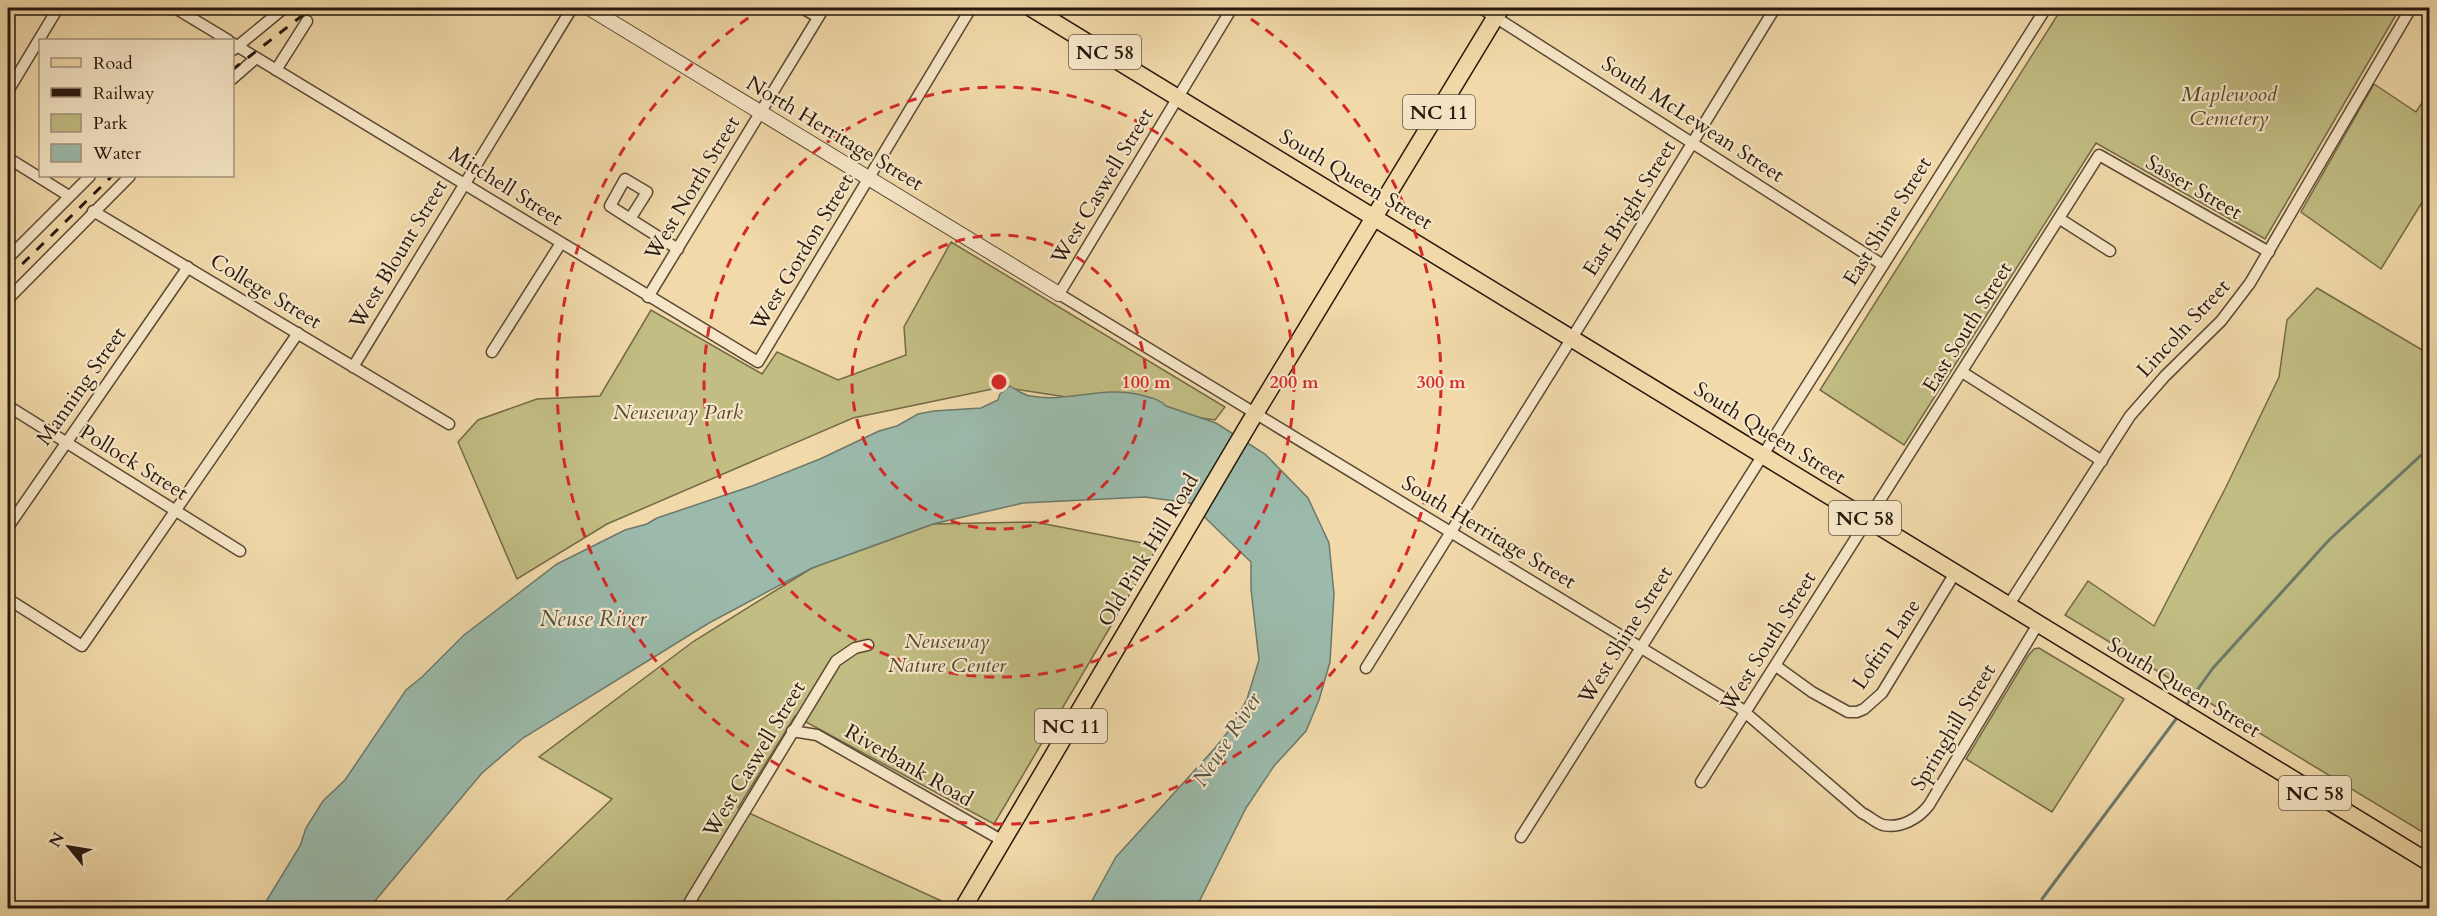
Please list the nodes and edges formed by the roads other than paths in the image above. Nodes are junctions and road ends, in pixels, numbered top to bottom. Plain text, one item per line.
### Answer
1 (58, 8) edge
2 (176, 8) edge
3 (284, 8) edge
4 (572, 8) edge
5 (589, 8) edge
6 (802, 8) edge
7 (971, 8) edge
8 (1031, 8) edge
9 (1232, 8) edge
10 (1481, 8) edge
11 (1775, 8) edge
12 (2046, 8) edge
13 (2412, 8) edge
14 (821, 12) edge
15 (1499, 12) edge
16 (307, 21) dead end
17 (39, 39) edge
18 (224, 39) edge
19 (39, 40) edge
20 (234, 44) edge
21 (234, 46) edge
22 (256, 58) junction
23 (276, 70) junction
24 (234, 77) edge
25 (8, 91) edge
26 (1179, 97) junction
27 (761, 112) junction
28 (1693, 142) junction
29 (2099, 156) joint
30 (8, 158) edge
31 (89, 177) edge
32 (129, 177) edge
33 (870, 178) junction
34 (464, 182) junction
35 (69, 196) junction
36 (93, 211) junction
37 (1376, 217) junction
38 (630, 219) dead end
39 (2060, 219) junction
40 (561, 243) junction
41 (678, 249) junction
42 (2110, 251) dead end
43 (2269, 252) junction
44 (8, 258) edge
45 (1883, 264) junction
46 (188, 267) junction
47 (1059, 294) junction
48 (648, 297) junction
49 (8, 299) edge
50 (298, 333) junction
51 (1571, 337) junction
52 (492, 352) dead end
53 (758, 362) joint
54 (353, 368) junction
55 (1962, 372) junction
56 (8, 406) edge
57 (1253, 418) junction
58 (449, 424) dead end
59 (65, 442) junction
60 (1762, 455) junction
61 (2102, 461) junction
62 (175, 510) junction
63 (1868, 520) junction
64 (8, 527) edge
65 (1450, 531) junction
66 (240, 551) dead end
67 (1955, 573) junction
68 (8, 599) edge
69 (2008, 606) junction
70 (2038, 624) junction
71 (868, 645) dead end
72 (1640, 647) junction
73 (1776, 666) junction
74 (1366, 668) dead end
75 (1745, 713) junction
76 (792, 731) junction
77 (1701, 782) dead end
78 (1883, 825) joint
79 (1521, 837) dead end
80 (1004, 841) junction
81 (2430, 863) edge
82 (686, 909) edge
83 (963, 909) edge

1 - 17 street
2 - 18 street, Mitchell Street
3 - 20 street
4 - 34 street, West Blount Street
5 - 27 street, North Herritage Street
6 - 14 street
7 - 33 street, West Gordon Street
8 - 26 main road, NC 58
9 - 26 street, West Caswell Street
10 - 15 street, South McLewean Street
11 - 28 street, East Bright Street
12 - 45 street, East Shine Street
13 - 43 street, Lincoln Street
14 - 27 street, West North Street
15 - 28 street, South McLewean Street
15 - 37 main road, NC 11
16 - 23 street
19 - 25 street
21 - 22 street, Mitchell Street
22 - 23 street, Mitchell Street
22 - 24 street
23 - 34 street, Mitchell Street
26 - 37 main road, South Queen Street / NC 58
26 - 47 street, West Caswell Street
27 - 33 street, North Herritage Street
27 - 41 street, West North Street
28 - 45 street, South McLewean Street
28 - 51 street, East Bright Street
29 - 39 street, East South Street
29 - 43 street, Sasser Street
30 - 35 street
31 - 35 street
32 - 36 street
33 - 47 street, North Herritage Street
33 - 53 street, West Gordon Street
34 - 40 street, Mitchell Street
34 - 54 street, West Blount Street
35 - 44 street
36 - 46 street, College Street
36 - 49 street
37 - 51 main road, South Queen Street / NC 58
37 - 57 main road, Old Pink Hill Road / NC 11
38 - 41 street
39 - 42 street
39 - 55 street, East South Street
40 - 48 street, Mitchell Street
40 - 52 street
41 - 48 street, West North Street
43 - 61 street, Lincoln Street
45 - 60 street, East Shine Street
46 - 50 street, College Street
46 - 59 street, Manning Street
47 - 57 street, South Herritage Street
48 - 53 street, Mitchell Street
50 - 54 street, College Street
50 - 62 street
51 - 60 main road, South Queen Street / NC 58
51 - 65 street, East Bright Street
54 - 58 street, College Street
55 - 61 street
55 - 63 street, East South Street
56 - 59 street, Pollock Street
57 - 65 street, South Herritage Street
57 - 80 main road, Old Pink Hill Road / NC 11
59 - 62 street, Pollock Street
59 - 64 street, Manning Street
60 - 63 main road, South Queen Street / NC 58
60 - 72 street, West Shine Street
61 - 69 street, Lincoln Street
62 - 66 street, Pollock Street
62 - 68 street
63 - 67 main road, South Queen Street / NC 58
63 - 73 street, West South Street
65 - 72 street, South Herritage Street
65 - 74 street, East Bright Street
67 - 69 main road, South Queen Street / NC 58
67 - 73 street, Loftin Lane
69 - 70 main road, South Queen Street / NC 58
70 - 78 street, Springhill Street
70 - 81 main road, South Queen Street / NC 58
71 - 76 street, West Caswell Street
72 - 75 street, South Herritage Street
72 - 79 street, West Shine Street
73 - 75 street, West South Street
75 - 77 street, West South Street
75 - 78 street, South Herritage Street
76 - 80 street, Riverbank Road
76 - 82 street, West Caswell Street
80 - 83 main road, Old Pink Hill Road / NC 11

